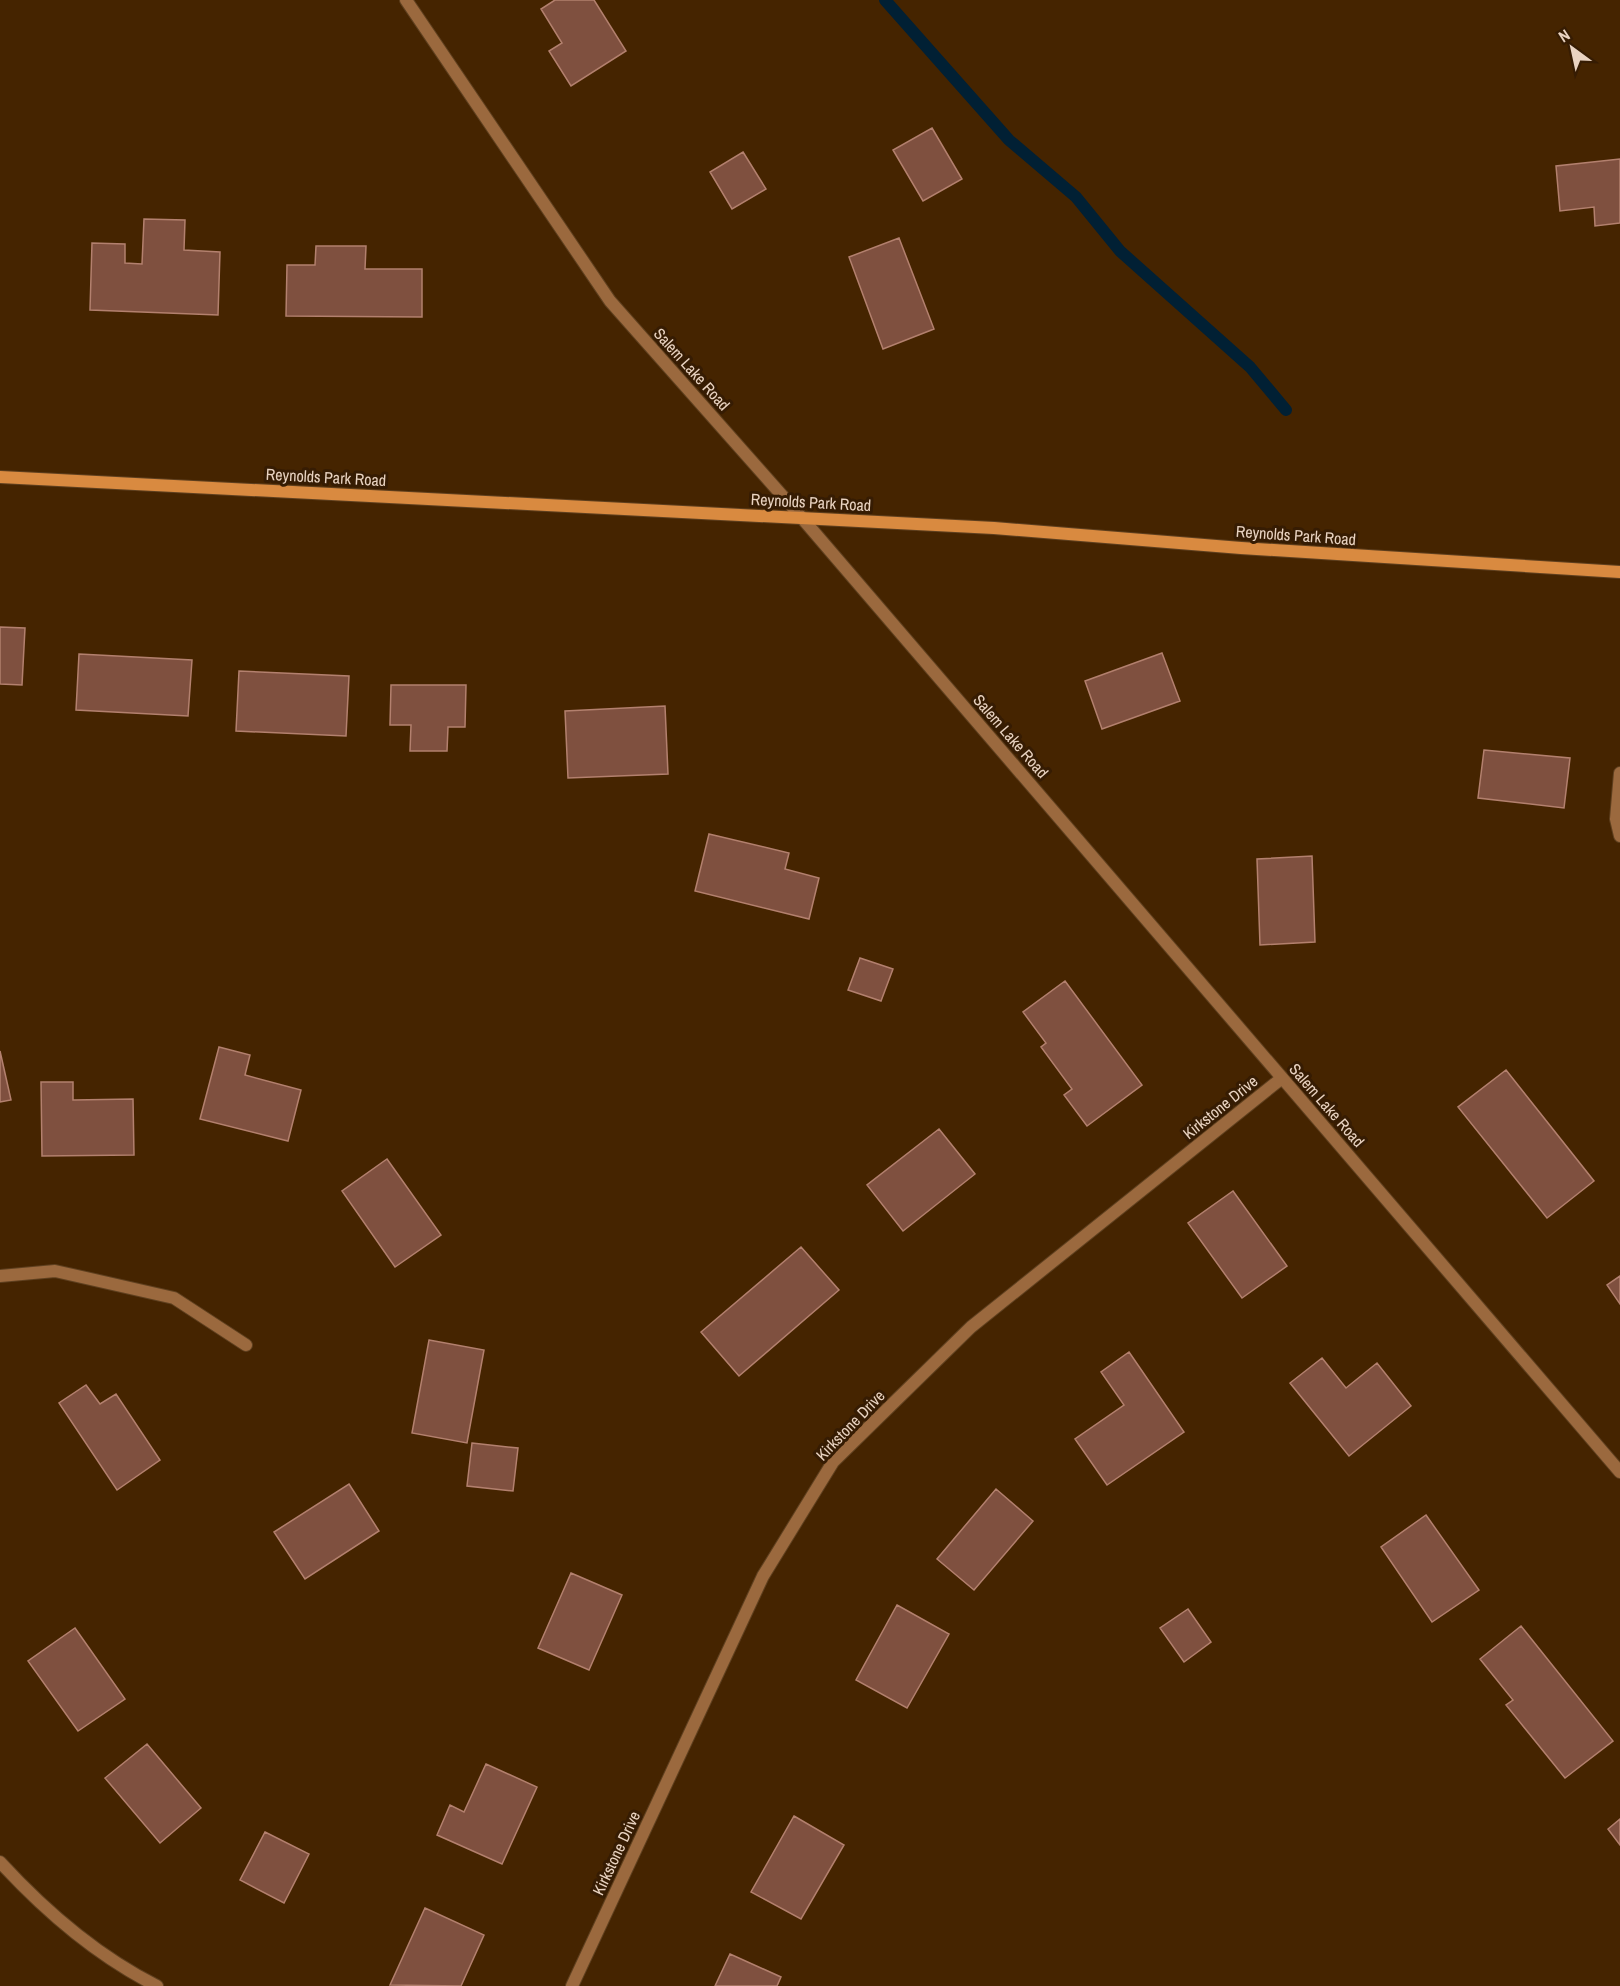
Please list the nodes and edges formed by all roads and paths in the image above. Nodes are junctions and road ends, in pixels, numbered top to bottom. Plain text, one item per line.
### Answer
1 (406, 0) edge
2 (0, 477) edge
3 (802, 518) junction
4 (1620, 572) edge
5 (1620, 773) edge
6 (1620, 836) edge
7 (1282, 1078) junction
8 (0, 1276) edge
9 (246, 1346) dead end
10 (1620, 1472) edge
11 (0, 1862) edge
12 (157, 1986) edge
13 (572, 1986) edge

1 - 3 street, Salem Lake Road
2 - 3 main road, Reynolds Park Road
3 - 4 main road, Reynolds Park Road
3 - 7 street, Salem Lake Road
5 - 6 street
7 - 10 street, Salem Lake Road
7 - 13 street, Kirkstone Drive
8 - 9 street
11 - 12 street

